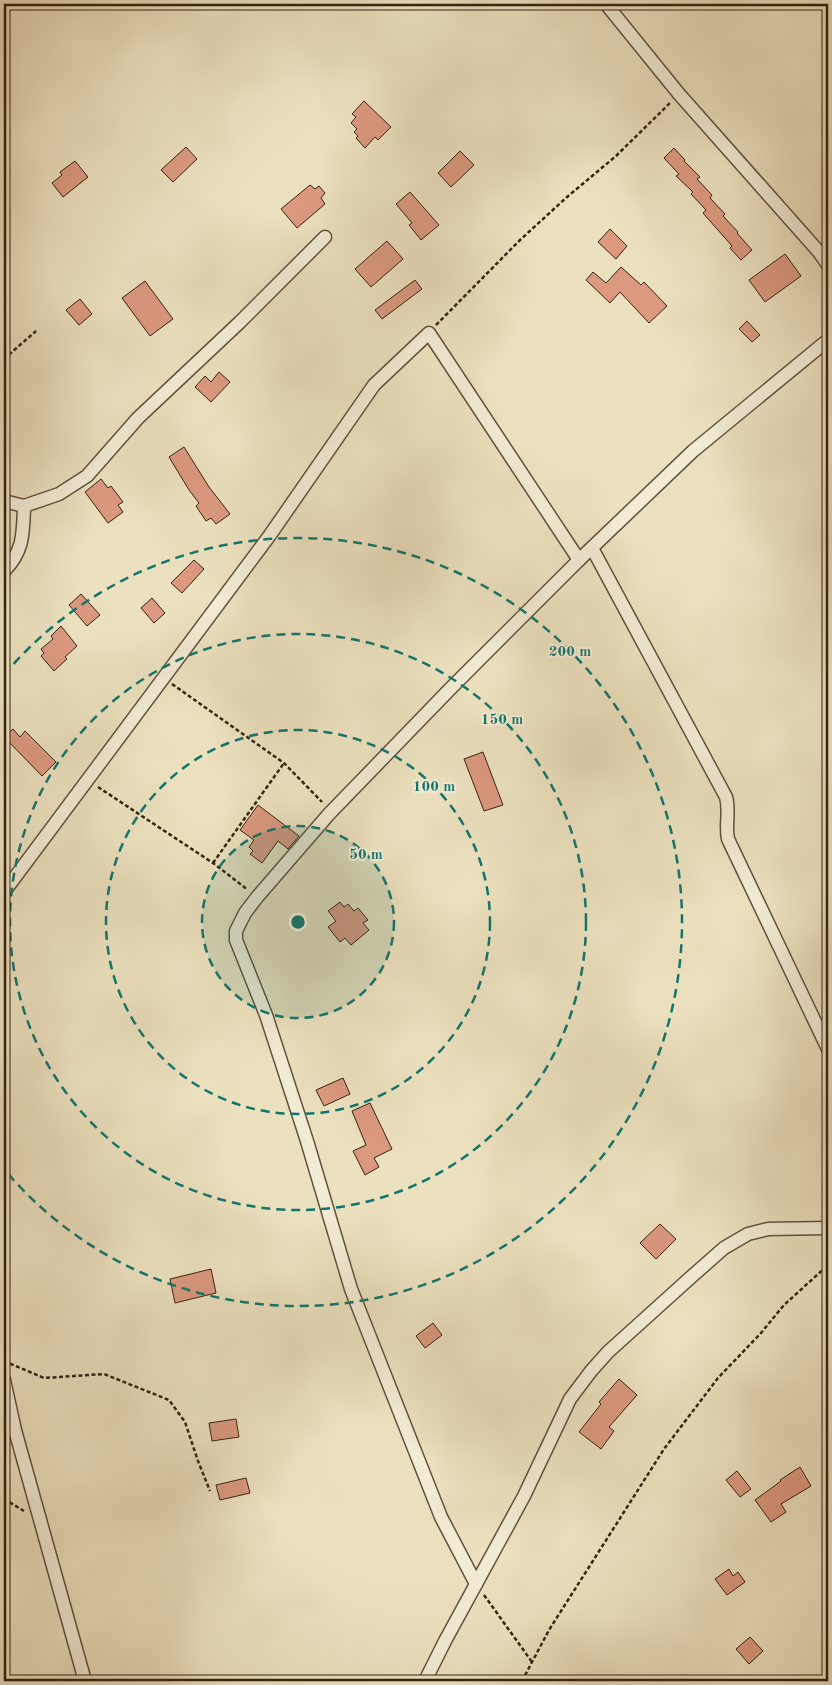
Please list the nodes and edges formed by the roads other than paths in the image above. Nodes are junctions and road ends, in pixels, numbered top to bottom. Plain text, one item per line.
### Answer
1 (606, 4) edge
2 (325, 237) dead end
3 (828, 265) edge
4 (828, 340) edge
5 (4, 501) edge
6 (24, 506) junction
7 (592, 548) junction
8 (579, 560) junction
9 (4, 571) edge
10 (4, 892) edge
11 (828, 1049) edge
12 (828, 1228) edge
13 (4, 1380) edge
14 (476, 1584) junction
15 (85, 1681) edge
16 (425, 1681) edge

1 - 3 street
2 - 6 street
4 - 7 street
5 - 6 street
6 - 9 street
7 - 8 street
7 - 11 street
8 - 10 street
8 - 14 street
12 - 14 street
13 - 15 street
14 - 16 street

